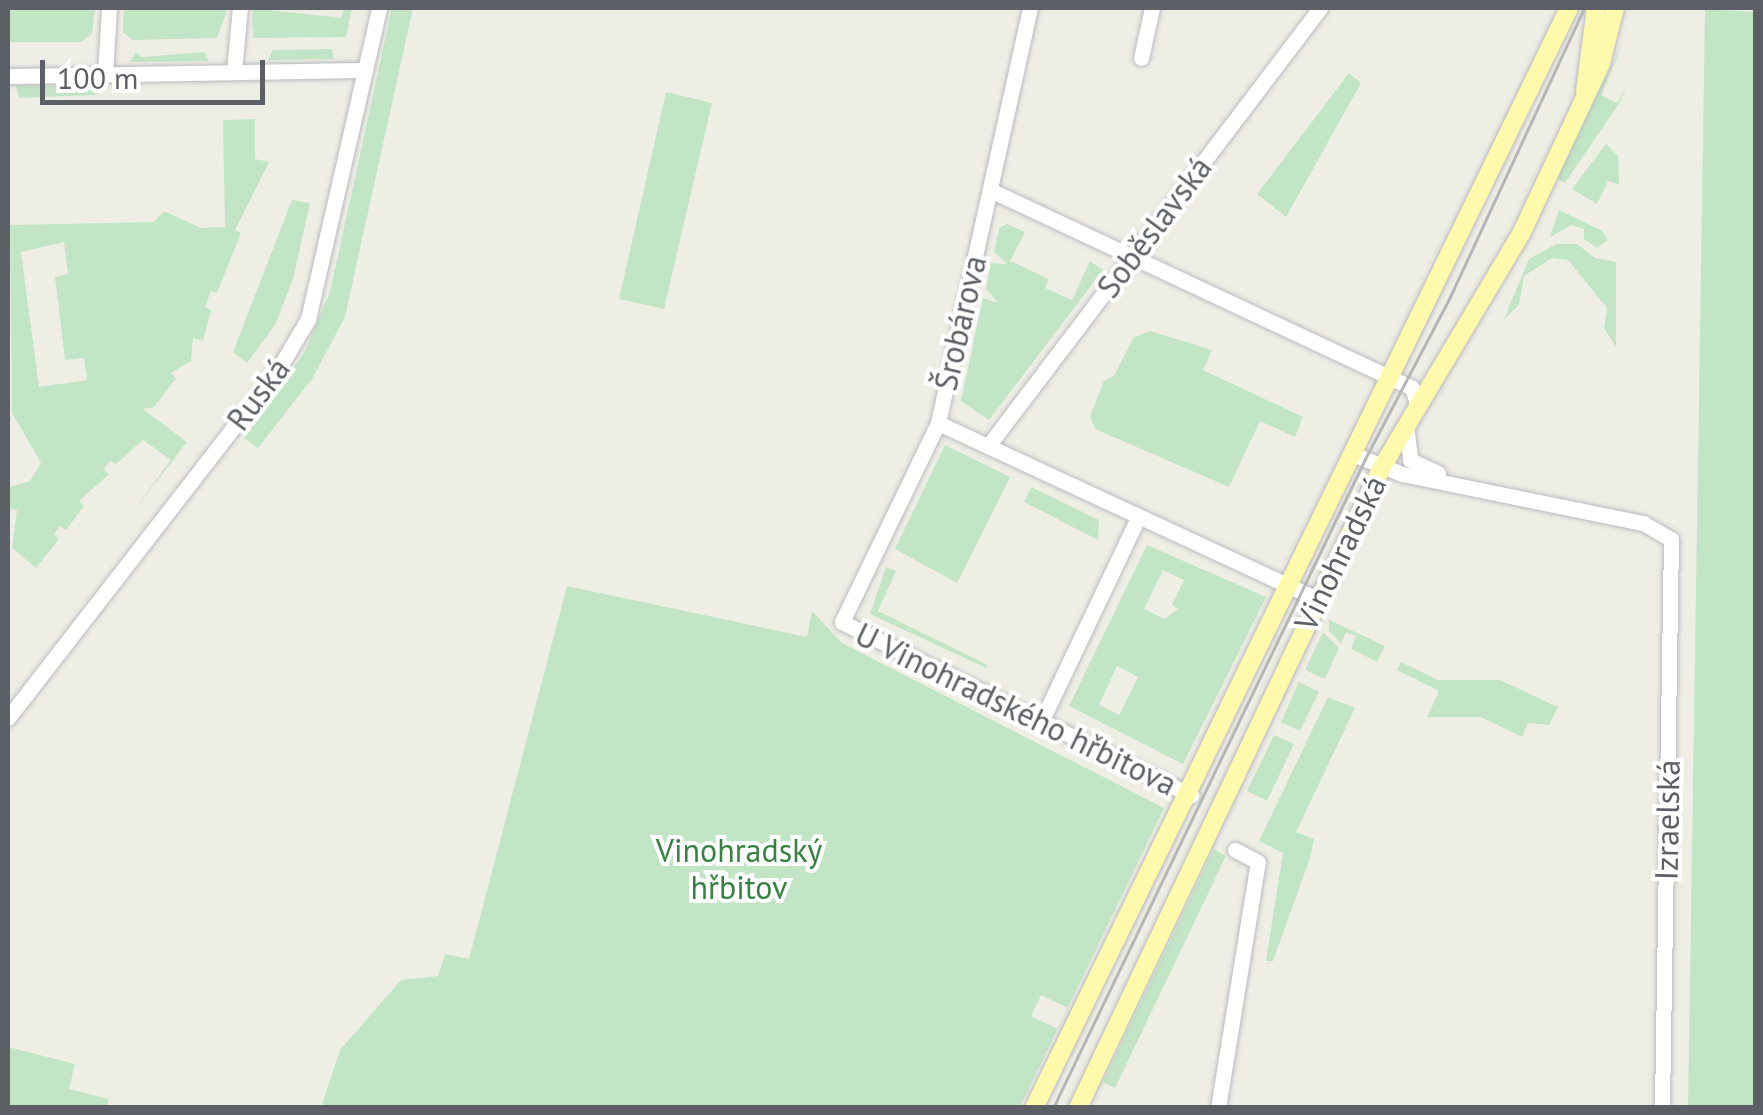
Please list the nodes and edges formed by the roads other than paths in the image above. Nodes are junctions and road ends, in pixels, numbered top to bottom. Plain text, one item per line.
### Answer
1 (109, 8) edge
2 (240, 8) edge
3 (379, 8) edge
4 (1030, 8) edge
5 (1152, 8) edge
6 (1320, 8) edge
7 (1569, 8) edge
8 (1596, 8) edge
9 (1616, 8) edge
10 (1141, 58) dead end
11 (365, 70) junction
12 (234, 71) junction
13 (105, 74) junction
14 (8, 76) edge
15 (1584, 99) junction
16 (990, 190) junction
17 (1131, 256) junction
18 (1390, 378) junction
19 (1417, 403) junction
20 (938, 423) junction
21 (1406, 423) junction
22 (988, 446) junction
23 (1353, 454) junction
24 (1382, 467) junction
25 (1466, 483) junction
26 (1139, 516) junction
27 (1290, 586) junction
28 (1318, 599) junction
29 (842, 622) joint
30 (8, 718) edge
31 (1041, 722) junction
32 (1190, 794) junction
33 (1235, 850) dead end
34 (1034, 1108) edge
35 (1078, 1108) edge
36 (1218, 1108) edge
37 (1662, 1108) edge

1 - 13 street
2 - 12 street
3 - 11 street, Ruská
4 - 16 street, Šrobárova
5 - 10 street
6 - 17 street, Soběslavská
7 - 18 main road, Vinohradská
8 - 15 main road
9 - 15 main road, Vinohradská
11 - 12 street
11 - 30 street, Ruská
12 - 13 street
13 - 14 street
15 - 19 main road, Vinohradská
16 - 17 street
16 - 20 street, Šrobárova
17 - 18 street
17 - 22 street, Soběslavská
18 - 19 street
18 - 23 main road, Vinohradská
19 - 21 main road, Vinohradská
20 - 22 street
20 - 29 street, Šrobárova
21 - 24 main road, Vinohradská
21 - 25 street
22 - 26 street
23 - 24 street
23 - 27 main road, Vinohradská
24 - 25 street
24 - 28 main road, Vinohradská
25 - 37 street, Izraelská
26 - 27 street
26 - 31 street
27 - 28 street
27 - 32 main road, Vinohradská
28 - 35 main road, Vinohradská
29 - 31 street, U Vinohradského hřbitova
31 - 32 street, U Vinohradského hřbitova
32 - 34 main road, Vinohradská
33 - 36 street

